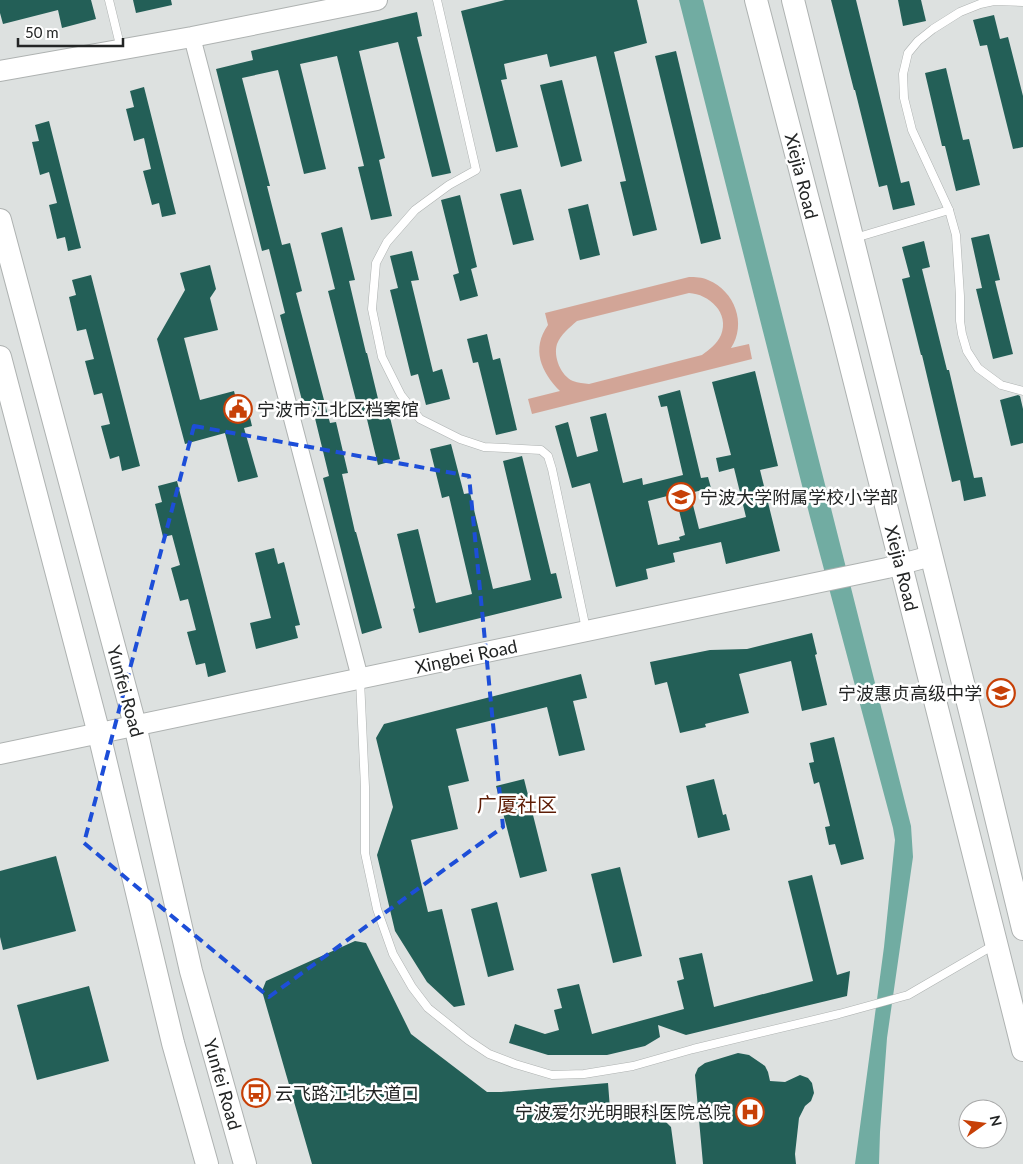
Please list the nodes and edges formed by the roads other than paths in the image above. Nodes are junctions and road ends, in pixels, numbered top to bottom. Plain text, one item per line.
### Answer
1 (109, 0) edge
2 (378, 0) edge
3 (437, 0) edge
4 (756, 0) edge
5 (793, 0) edge
6 (1023, 2) edge
7 (328, 5) edge
8 (192, 36) junction
9 (121, 49) junction
10 (0, 71) edge
11 (949, 210) junction
12 (0, 220) edge
13 (852, 238) junction
14 (0, 357) edge
15 (1023, 391) edge
16 (931, 556) junction
17 (894, 566) junction
18 (586, 631) junction
19 (360, 678) junction
20 (135, 726) junction
21 (99, 734) junction
22 (0, 754) edge
23 (1023, 928) edge
24 (996, 943) junction
25 (1023, 1050) edge
26 (206, 1164) edge
27 (245, 1164) edge

1 - 9 lane
2 - 7 street
3 - 18 lane
4 - 17 main road, Xiejia Road
5 - 13 main road, Xiejia Road
6 - 11 lane
7 - 8 street
8 - 9 street
8 - 19 street
9 - 10 street
11 - 13 lane
11 - 15 lane
12 - 20 main road, Yunfei Road
13 - 16 main road, Xiejia Road
14 - 21 main road, Yunfei Road
16 - 17 street, Xingbei Road
16 - 23 main road, Xiejia Road
17 - 18 street, Xingbei Road
17 - 24 main road, Xiejia Road
18 - 19 street, Xingbei Road
19 - 20 street, Xingbei Road
19 - 24 lane
20 - 21 street, Xingbei Road
20 - 27 main road, Yunfei Road
21 - 22 street, Xingbei Road
21 - 26 main road, Yunfei Road
24 - 25 main road, Xiejia Road

